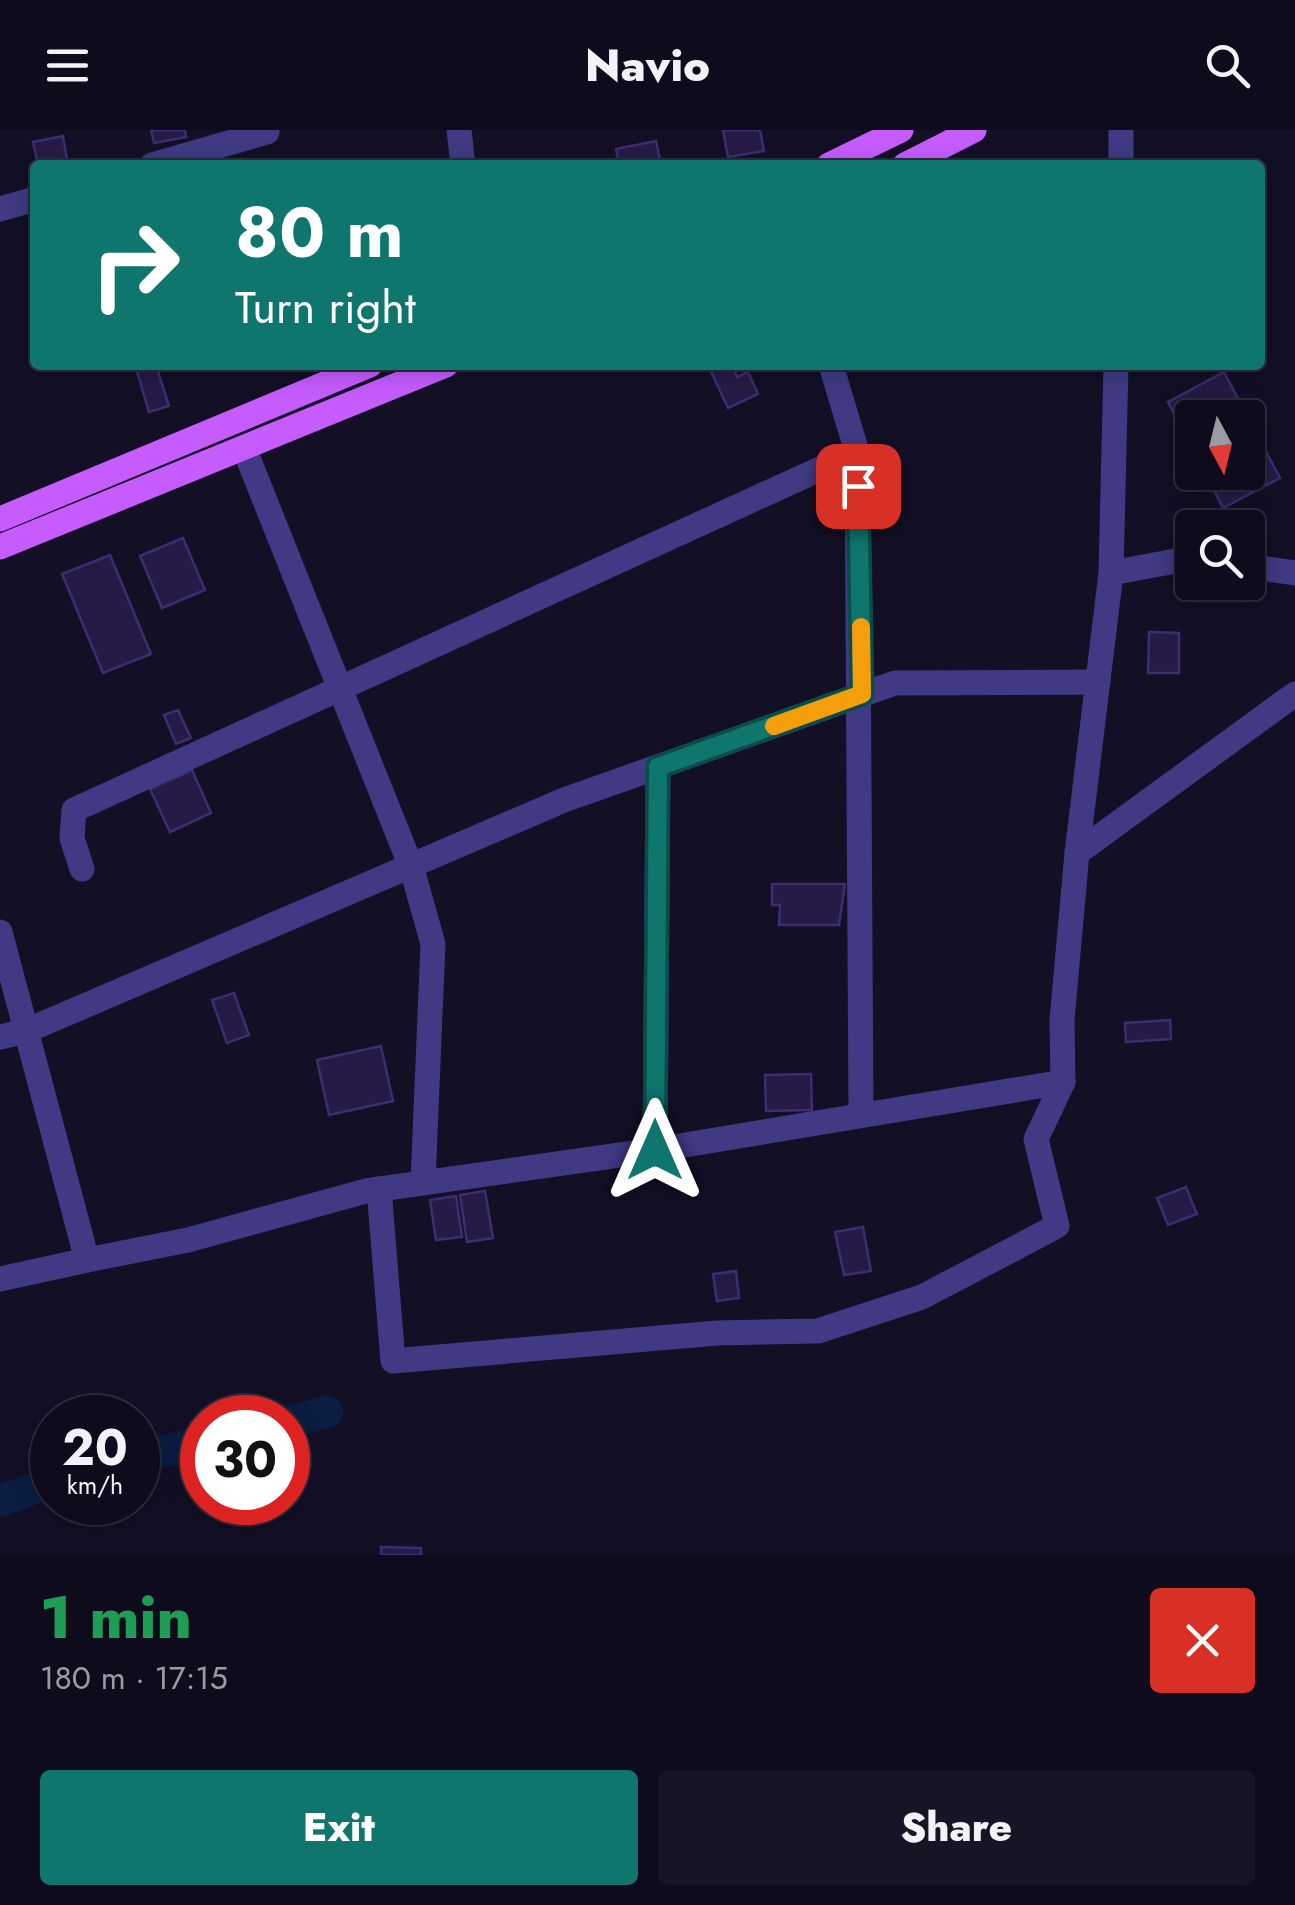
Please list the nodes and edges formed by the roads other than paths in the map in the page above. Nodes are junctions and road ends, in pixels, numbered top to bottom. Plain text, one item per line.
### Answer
1 (459, 130) edge
2 (901, 130) edge
3 (974, 130) edge
4 (1122, 130) edge
5 (268, 132) edge
6 (192, 142) edge
7 (161, 160) edge
8 (462, 160) edge
9 (839, 160) edge
10 (915, 160) edge
11 (1120, 160) edge
12 (30, 200) edge
13 (0, 209) edge
14 (358, 370) edge
15 (434, 370) edge
16 (833, 370) edge
17 (1116, 370) edge
18 (244, 448) junction
19 (858, 452) junction
20 (0, 519) edge
21 (0, 547) edge
22 (1175, 561) edge
23 (1265, 569) edge
24 (1112, 572) junction
25 (1295, 573) edge
26 (1098, 682) junction
27 (339, 687) junction
28 (862, 694) junction
29 (1295, 694) edge
30 (658, 767) junction
31 (1077, 853) junction
32 (82, 869) dead end
33 (412, 869) junction
34 (0, 932) edge
35 (26, 1031) junction
36 (0, 1037) edge
37 (1063, 1082) junction
38 (862, 1114) junction
39 (655, 1150) junction
40 (423, 1182) junction
41 (379, 1188) junction
42 (87, 1260) junction
43 (0, 1279) edge

1 - 8 street
2 - 9 main road
3 - 10 main road
4 - 11 street
5 - 6 street
6 - 7 street
12 - 13 street
14 - 20 main road
15 - 18 main road
16 - 19 street
17 - 24 street
18 - 21 main road
18 - 27 street
19 - 27 street
19 - 28 street
22 - 24 street
23 - 25 street
24 - 26 street
26 - 28 street
26 - 31 street
27 - 32 street
27 - 33 street
28 - 30 street
28 - 38 street
29 - 31 street
30 - 33 street
30 - 39 street
31 - 37 street
33 - 35 street
33 - 40 street
34 - 35 street
35 - 36 street
35 - 42 street
37 - 38 street
37 - 41 street
38 - 39 street
39 - 40 street
40 - 41 street
41 - 42 street
42 - 43 street

